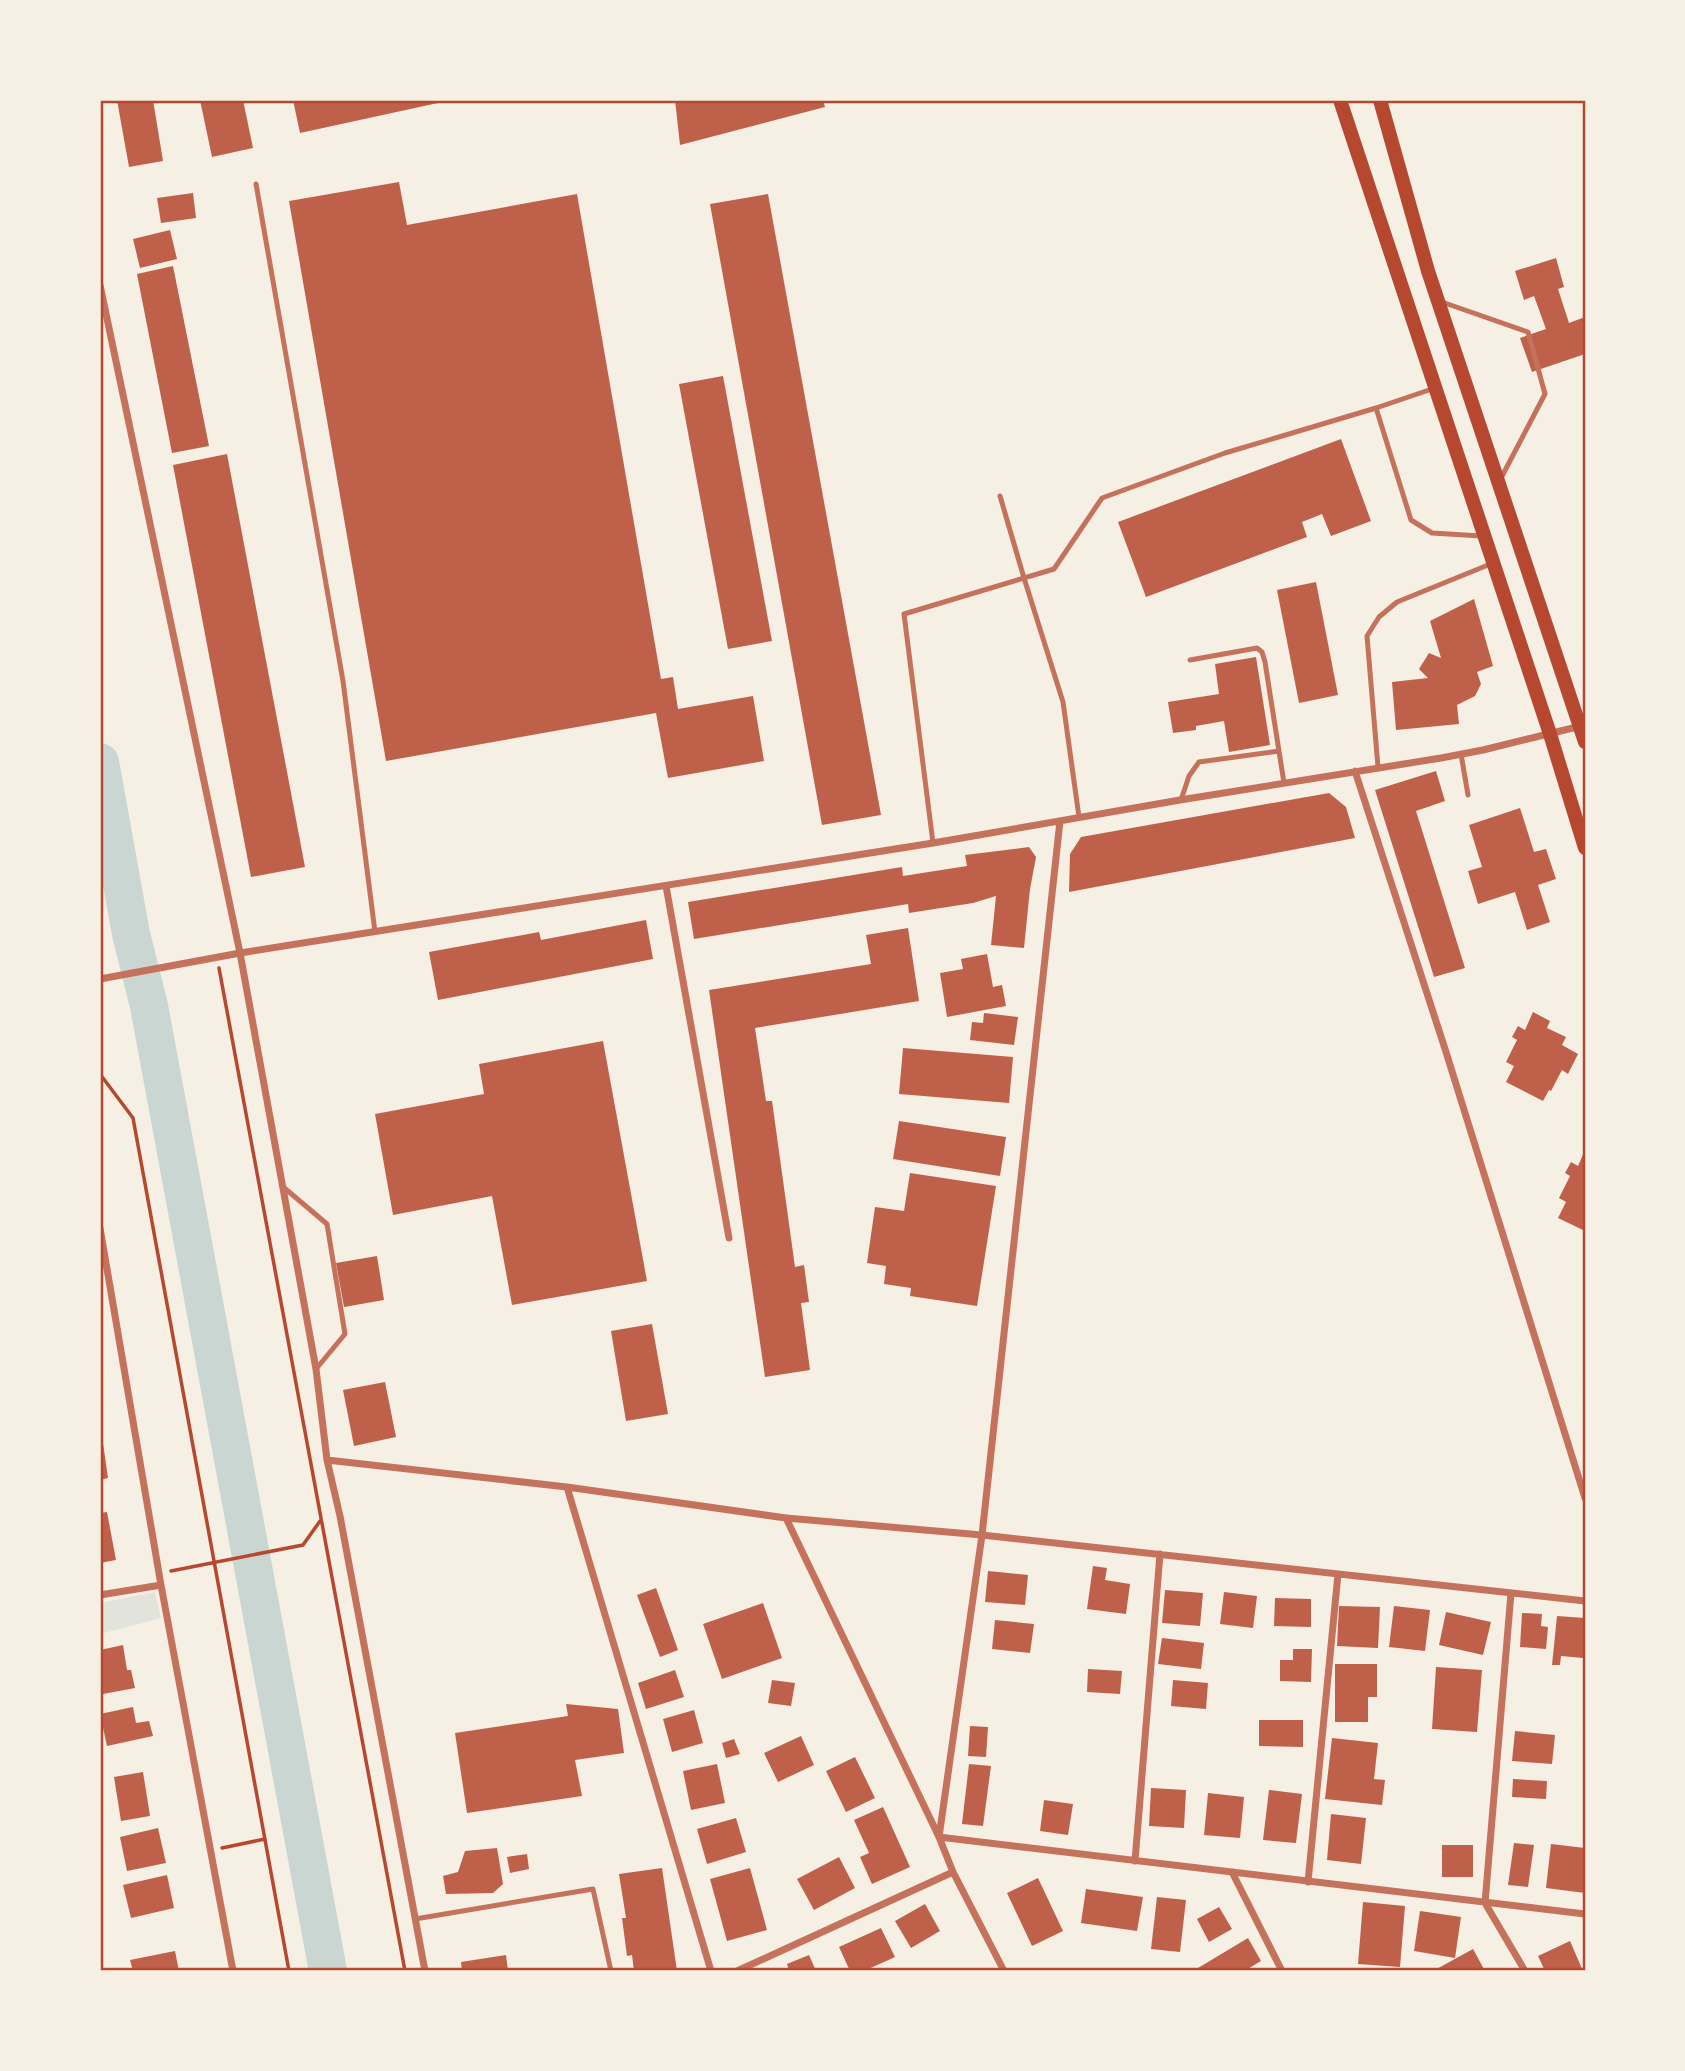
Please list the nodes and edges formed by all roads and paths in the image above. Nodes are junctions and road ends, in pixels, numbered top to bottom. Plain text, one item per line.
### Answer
1 (1340, 100) edge
2 (1380, 100) edge
3 (256, 184) dead end
4 (100, 285) edge
5 (1438, 301) junction
6 (1435, 388) junction
7 (1376, 408) junction
8 (1499, 482) junction
9 (1000, 496) dead end
10 (1484, 537) junction
11 (1493, 562) junction
12 (1024, 578) junction
13 (1190, 660) dead end
14 (1581, 726) junction
15 (1550, 734) junction
16 (1585, 742) edge
17 (1279, 751) junction
18 (1461, 754) junction
19 (1378, 768) junction
20 (1355, 771) junction
21 (1283, 783) junction
22 (1468, 795) dead end
23 (1180, 800) junction
24 (1079, 817) junction
25 (1060, 821) junction
26 (933, 843) junction
27 (1585, 848) edge
28 (666, 886) junction
29 (375, 932) junction
30 (240, 953) junction
31 (217, 957) junction
32 (100, 979) edge
33 (100, 1074) edge
34 (282, 1185) junction
35 (100, 1228) edge
36 (729, 1238) dead end
37 (316, 1369) junction
38 (327, 1460) junction
39 (567, 1487) junction
40 (1585, 1498) edge
41 (340, 1516) junction
42 (786, 1518) junction
43 (321, 1520) junction
44 (982, 1535) junction
45 (1160, 1555) junction
46 (214, 1563) junction
47 (159, 1573) junction
48 (1338, 1574) junction
49 (161, 1585) junction
50 (1511, 1593) junction
51 (100, 1595) edge
52 (1585, 1601) edge
53 (939, 1837) junction
54 (265, 1839) junction
55 (210, 1851) junction
56 (1135, 1861) junction
57 (953, 1872) junction
58 (1232, 1872) junction
59 (1308, 1882) junction
60 (1485, 1903) junction
61 (1585, 1914) edge
62 (415, 1919) junction
63 (233, 1971) edge
64 (289, 1971) edge
65 (405, 1971) edge
66 (425, 1971) edge
67 (611, 1971) edge
68 (711, 1971) edge
69 (737, 1971) edge
70 (1004, 1971) edge
71 (1282, 1971) edge
72 (1525, 1971) edge

1 - 6 main road
2 - 5 main road
3 - 29 lane
4 - 30 street
5 - 8 main road
5 - 8 lane
6 - 7 lane
6 - 10 main road
7 - 10 lane
7 - 12 lane
8 - 14 main road
9 - 12 lane
10 - 11 main road
11 - 15 main road
11 - 19 lane
12 - 24 lane
12 - 26 lane
13 - 17 lane
14 - 15 street
14 - 16 main road
15 - 18 street
15 - 27 main road
17 - 21 lane
17 - 23 lane
18 - 19 street
18 - 22 lane
19 - 20 street
20 - 21 street
20 - 40 street
21 - 23 street
23 - 24 street
24 - 25 street
25 - 26 street
25 - 44 street
26 - 28 street
28 - 29 street
28 - 36 street
29 - 30 street
30 - 31 street
30 - 34 street
31 - 32 street
31 - 43 path
33 - 46 path
34 - 37 street
34 - 37 lane
35 - 47 street
37 - 38 street
38 - 39 street
38 - 41 street
39 - 42 street
39 - 68 street
41 - 43 path
41 - 62 street
42 - 44 street
42 - 53 street
43 - 46 path
43 - 65 path
44 - 45 street
44 - 53 street
45 - 48 street
45 - 56 street
46 - 47 path
46 - 54 path
47 - 49 street
48 - 50 street
48 - 59 street
49 - 51 street
49 - 55 street
50 - 52 street
50 - 60 street
53 - 56 street
53 - 57 street
54 - 55 path
54 - 64 path
55 - 63 street
56 - 58 street
57 - 69 street
57 - 70 street
58 - 59 street
58 - 71 street
59 - 60 street
60 - 61 street
60 - 72 street
62 - 66 street
62 - 67 lane

